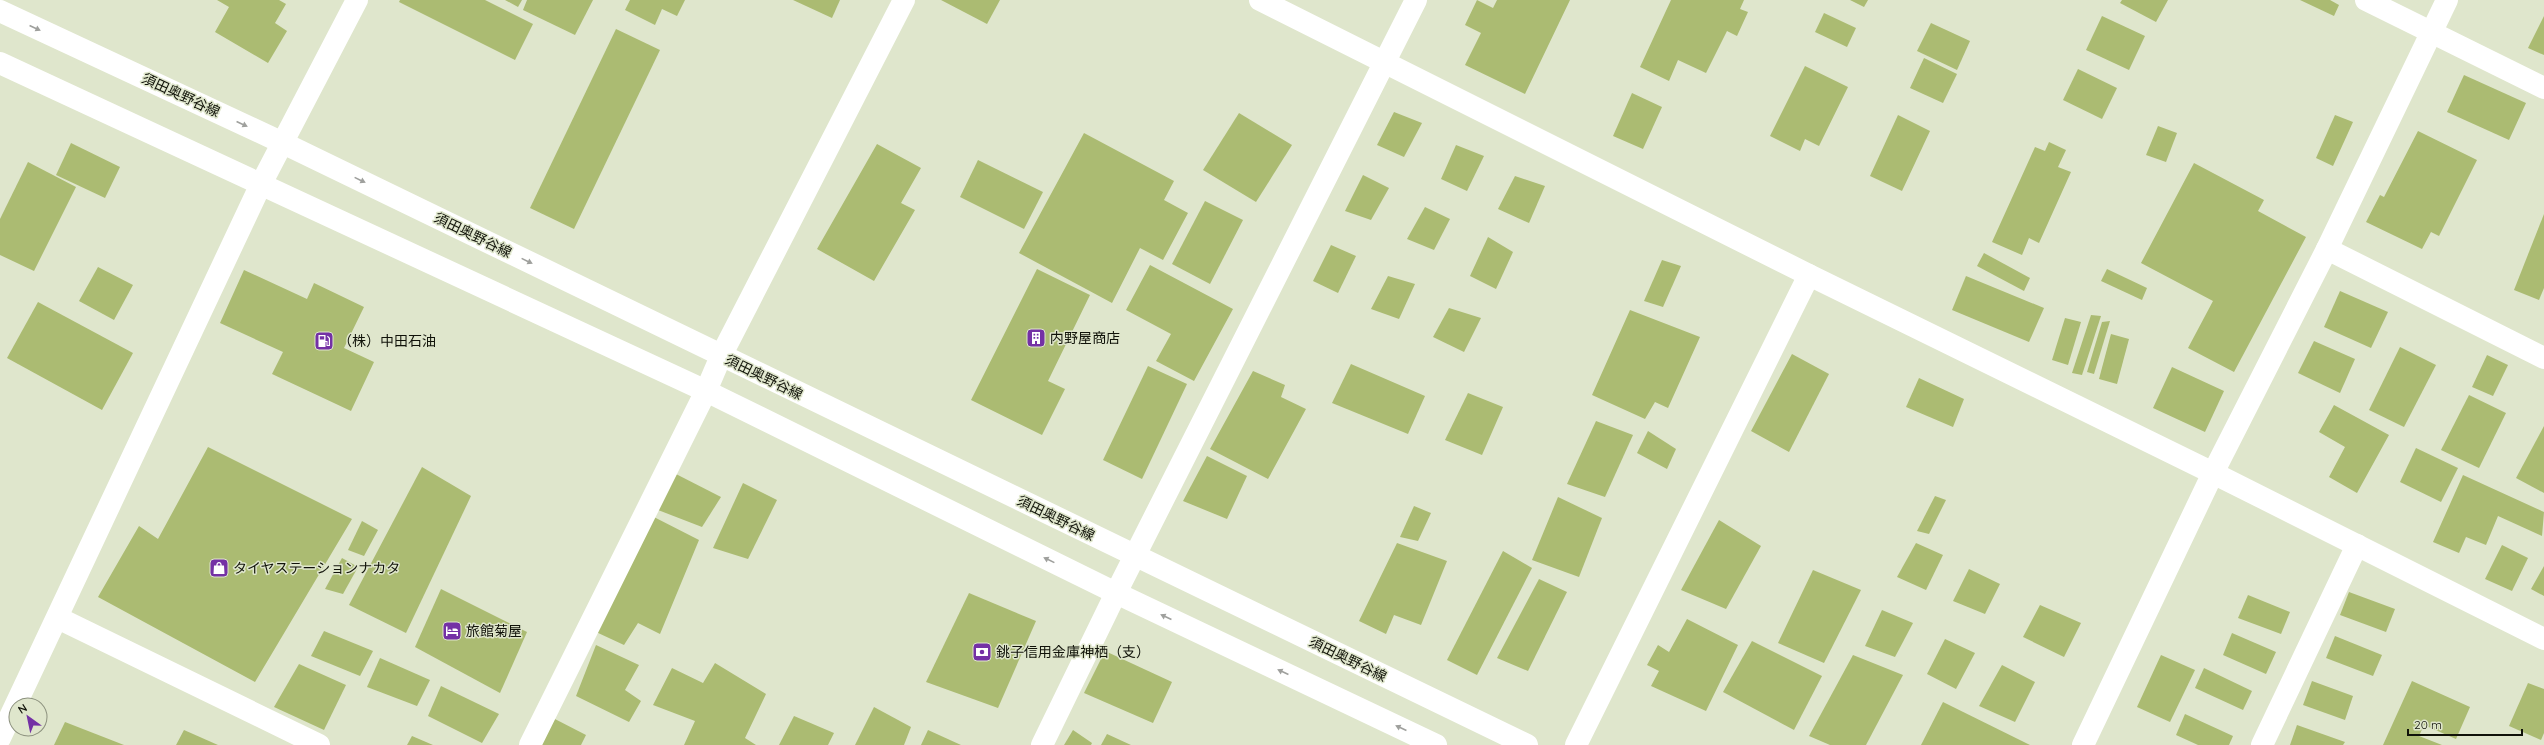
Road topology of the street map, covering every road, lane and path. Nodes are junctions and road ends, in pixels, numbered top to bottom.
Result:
1 (357, 0) edge
2 (904, 0) edge
3 (1260, 0) edge
4 (1416, 0) edge
5 (2366, 0) edge
6 (2447, 0) edge
7 (0, 12) edge
8 (2431, 32) junction
9 (1386, 62) junction
10 (0, 63) edge
11 (2544, 88) edge
12 (283, 143) junction
13 (261, 184) junction
14 (2327, 249) junction
15 (1809, 275) junction
16 (721, 356) junction
17 (2544, 358) edge
18 (706, 391) junction
19 (2213, 473) junction
20 (2357, 545) junction
21 (1135, 556) junction
22 (1116, 593) junction
23 (58, 618) junction
24 (2544, 639) edge
25 (0, 738) edge
26 (319, 745) edge
27 (530, 745) edge
28 (1042, 745) edge
29 (1436, 745) edge
30 (1527, 745) edge
31 (1576, 745) edge
32 (2083, 745) edge
33 (2262, 745) edge

1 - 12 street
2 - 16 street
3 - 9 street
4 - 9 street
5 - 8 street
6 - 8 street
7 -> 12 street, 須田奥野谷線
8 - 11 street
8 - 14 street
9 - 15 street
9 - 21 street
10 - 13 street
12 - 13 street
12 -> 16 street, 須田奥野谷線
13 - 18 street
13 - 23 street
14 - 17 street
14 - 19 street
15 - 19 street
15 - 31 street
16 - 18 street
16 - 21 street, 須田奥野谷線
22 -> 18 street
18 - 27 street
19 - 20 street
19 - 32 street
20 - 24 street
20 - 33 street
21 - 22 street
21 - 30 street, 須田奥野谷線
22 - 28 street
29 -> 22 street
23 - 25 street
23 - 26 street

